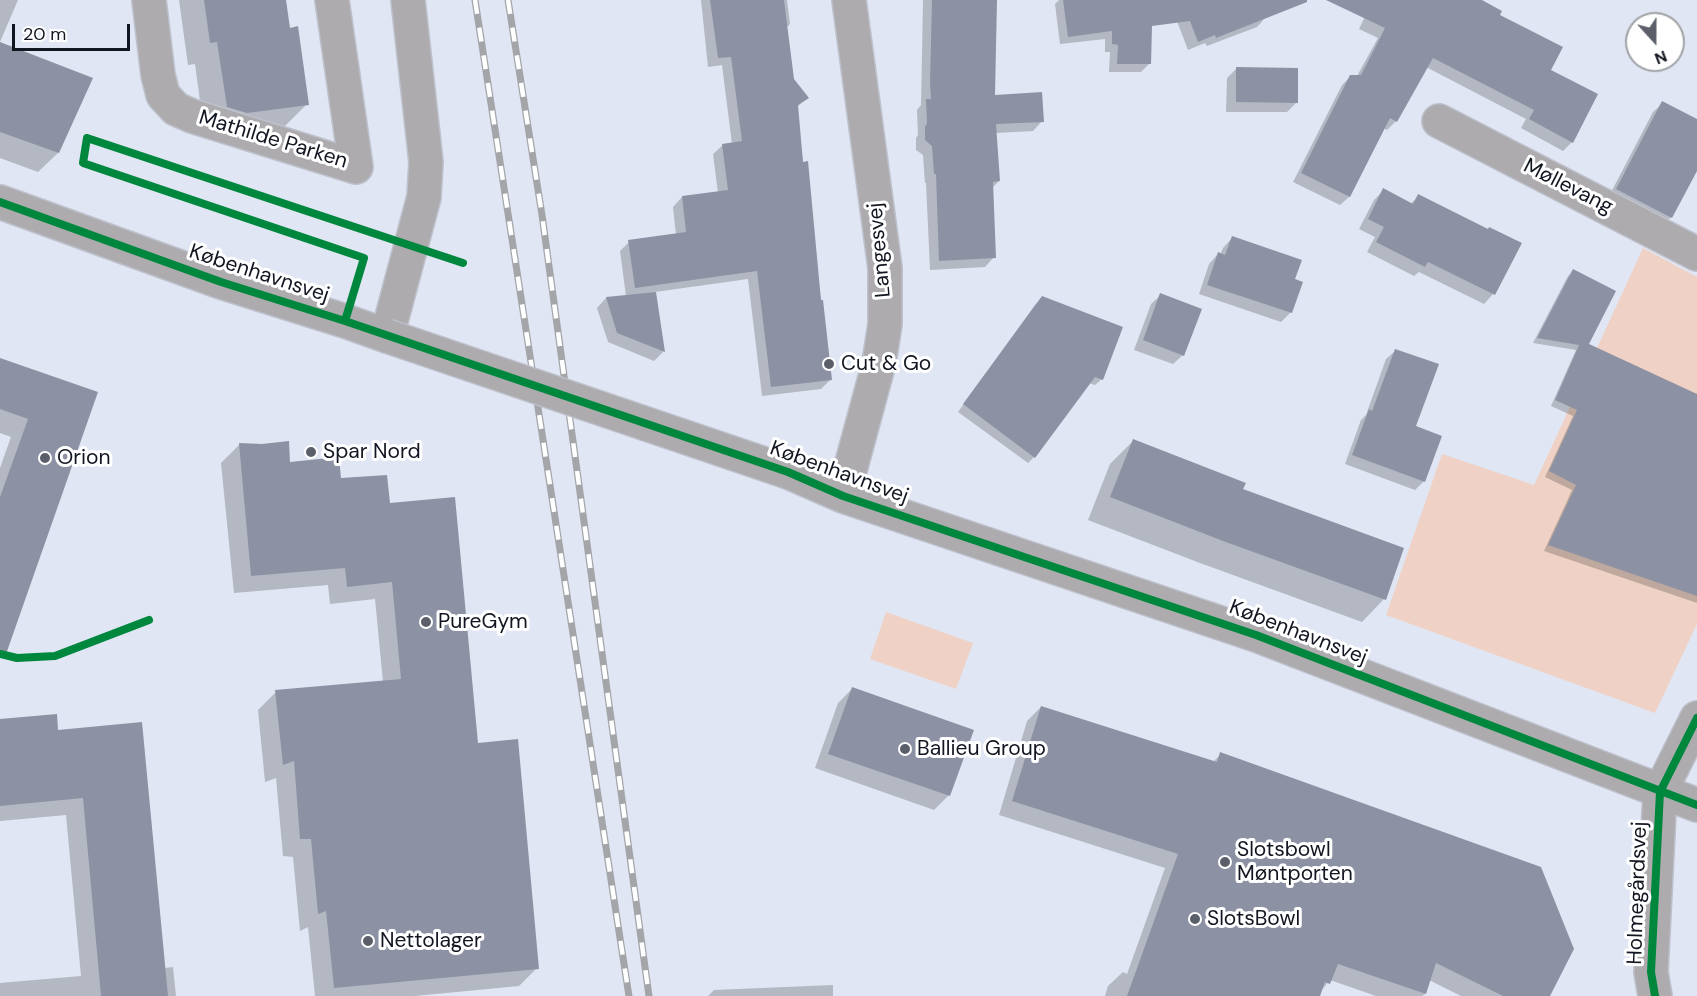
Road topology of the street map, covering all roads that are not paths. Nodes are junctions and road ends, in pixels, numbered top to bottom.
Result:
1 (149, 0) edge
2 (332, 0) edge
3 (408, 0) edge
4 (849, 0) edge
5 (1439, 121) dead end
6 (0, 202) edge
7 (1697, 254) edge
8 (387, 336) junction
9 (843, 496) junction
10 (1697, 718) edge
11 (1660, 792) junction
12 (1697, 805) edge
13 (1655, 996) edge

1 - 2 street, Mathilde Parken
3 - 8 street
4 - 9 street, Langesvej
5 - 7 street, Møllevang
6 - 8 street, Københavnsvej
8 - 9 street, Københavnsvej, bridge
9 - 11 street, Københavnsvej
10 - 11 street
11 - 12 street, Københavnsvej
11 - 13 street, Holmegårdsvej

